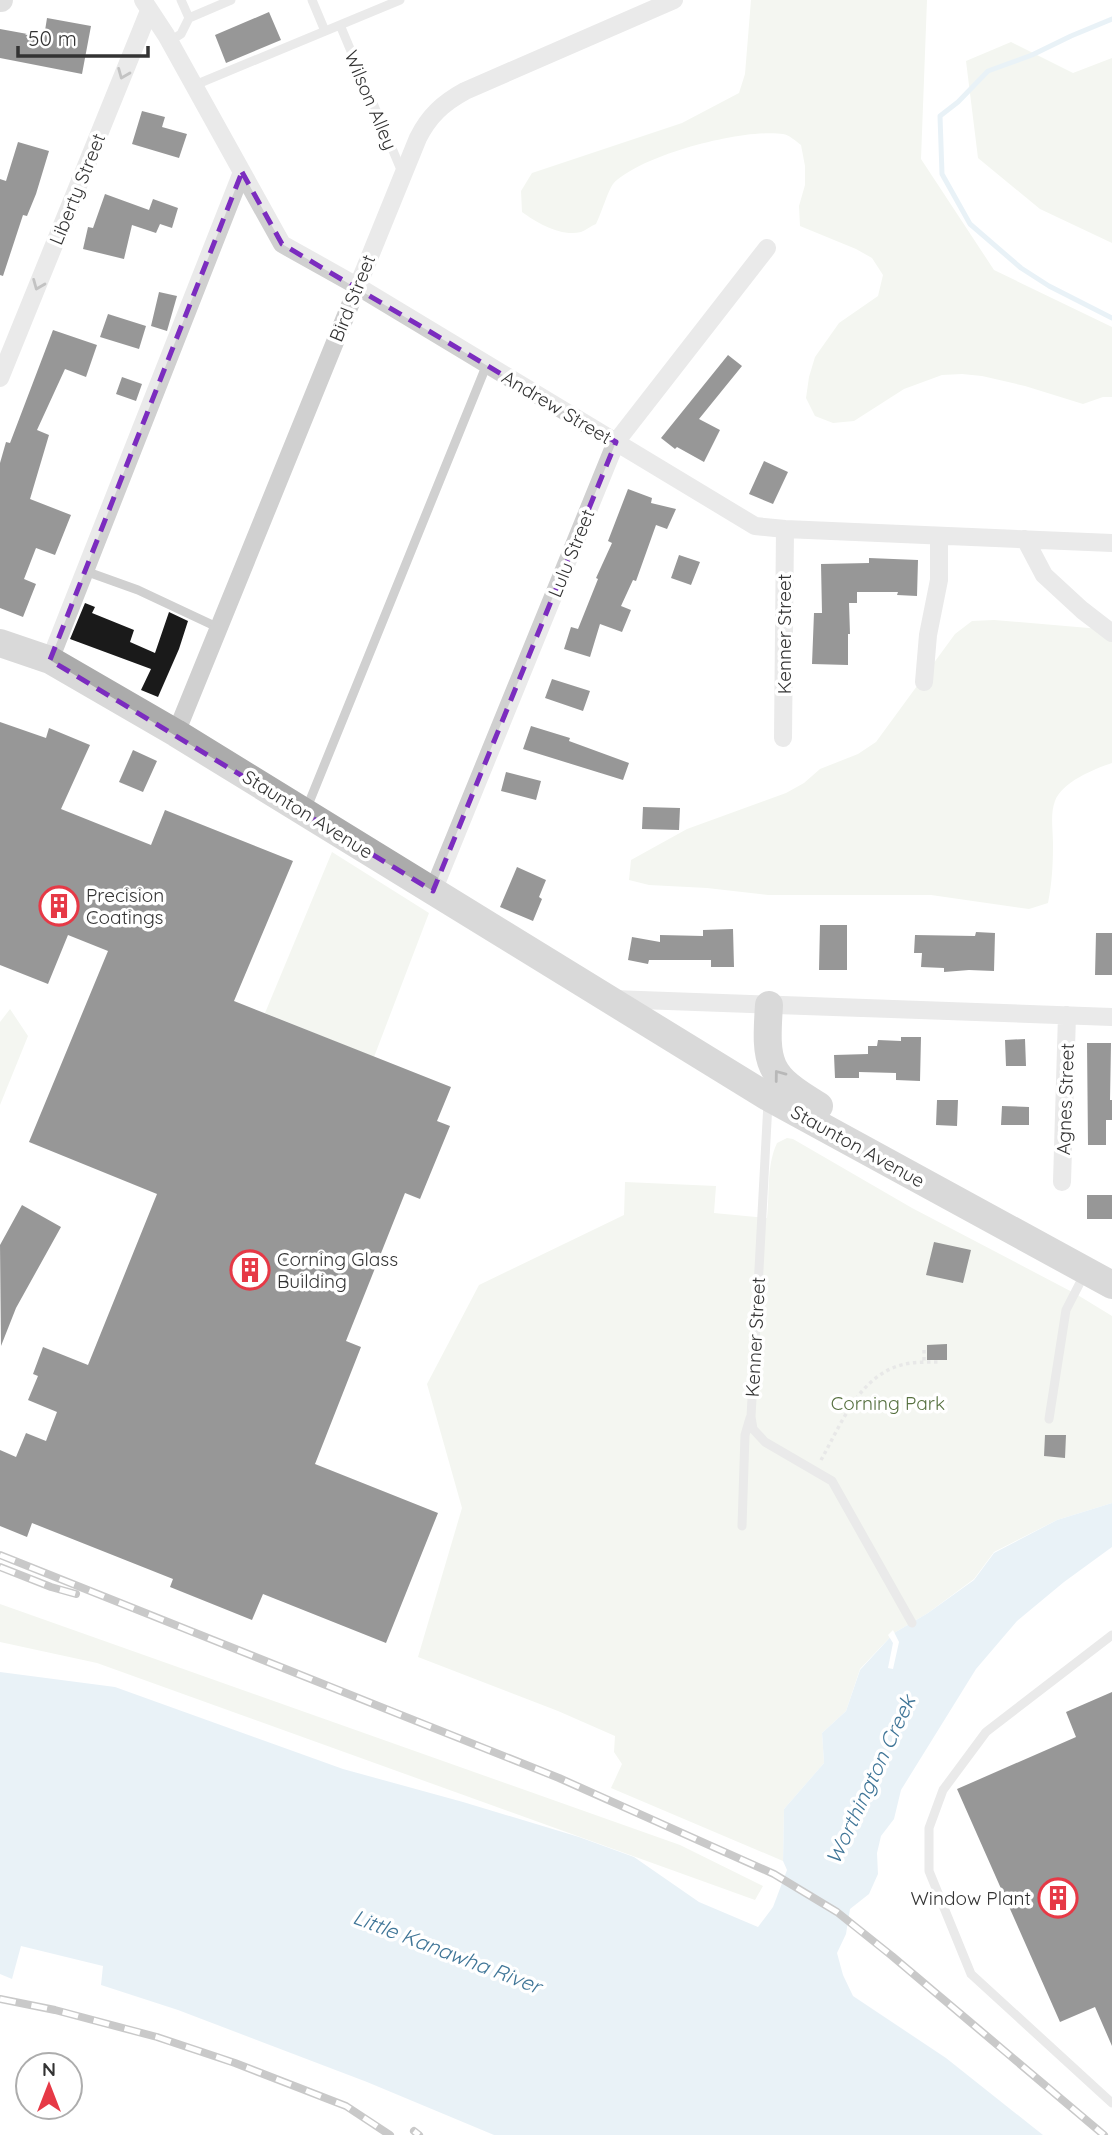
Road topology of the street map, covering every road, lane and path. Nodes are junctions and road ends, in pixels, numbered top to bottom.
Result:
1 (181, 0) edge
2 (231, 0) edge
3 (312, 0) edge
4 (400, 0) edge
5 (674, 0) edge
6 (146, 5) edge
7 (211, 5) edge
8 (189, 18) junction
9 (340, 25) junction
10 (325, 31) junction
11 (170, 41) junction
12 (195, 85) junction
13 (242, 172) junction
14 (403, 174) junction
15 (766, 248) dead end
16 (357, 286) junction
17 (487, 364) junction
18 (0, 377) edge
19 (616, 442) junction
20 (785, 529) junction
21 (939, 536) junction
22 (1025, 539) junction
23 (1112, 543) edge
24 (85, 571) junction
25 (219, 628) junction
26 (1112, 633) edge
27 (0, 643) edge
28 (50, 660) junction
29 (924, 682) dead end
30 (177, 733) junction
31 (783, 738) dead end
32 (305, 812) junction
33 (433, 891) junction
34 (609, 999) junction
35 (769, 1005) junction
36 (1067, 1015) junction
37 (1112, 1017) edge
38 (766, 1041) junction
39 (738, 1078) junction
40 (768, 1097) junction
41 (1062, 1182) dead end
42 (932, 1186) junction
43 (1086, 1270) junction
44 (1112, 1285) edge
45 (924, 1350) dead end
46 (924, 1362) junction
47 (939, 1362) dead end
48 (751, 1417) junction
49 (1049, 1419) dead end
50 (815, 1471) junction
51 (742, 1525) dead end
52 (912, 1623) dead end
53 (1112, 1635) edge
54 (1112, 2102) edge

1 - 8 lane
2 - 7 lane
3 - 10 lane
4 - 9 lane
5 - 14 street, Bird Street
6 - 11 street, Andrew Street
6 -> 18 street, Liberty Street
7 - 8 lane
8 - 11 lane
9 - 10 lane
9 - 14 lane, Wilson Alley
10 - 12 lane
11 - 12 street, Andrew Street
12 - 13 street, Andrew Street
13 - 16 street, Andrew Street
13 - 24 street
14 - 16 street, Bird Street
15 - 19 street, Lulu Street
16 - 17 street, Andrew Street
16 - 25 street, Bird Street
17 - 19 street, Andrew Street
17 - 32 lane
19 - 20 street, Andrew Street
19 - 33 street, Lulu Street
20 - 21 street, Andrew Street
20 - 31 street, Kenner Street
21 - 22 street, Andrew Street
21 - 29 street
22 - 23 street, Andrew Street
22 - 26 street
24 - 25 lane
24 - 28 street
25 - 30 street, Bird Street
27 - 28 main road, Staunton Avenue
28 - 30 main road, Staunton Avenue
30 - 32 main road, Staunton Avenue
32 - 33 main road, Staunton Avenue
33 - 34 main road, Staunton Avenue
34 - 35 street, Staunton Avenue
34 - 39 main road, Staunton Avenue
35 - 36 street, Staunton Avenue
35 - 38 main road
36 - 37 street, Staunton Avenue
36 - 41 street, Agnes Street
38 - 39 main road
42 -> 38 main road
39 - 40 main road, Staunton Avenue
40 - 42 main road, Staunton Avenue
40 - 48 lane, Kenner Street
42 - 43 main road, Staunton Avenue
43 - 44 main road, Staunton Avenue
43 - 49 lane
45 - 46 path
46 - 47 path
46 - 50 path
48 - 50 lane, Kenner Street
48 - 51 lane
50 - 52 lane, Kenner Street
53 - 54 lane

